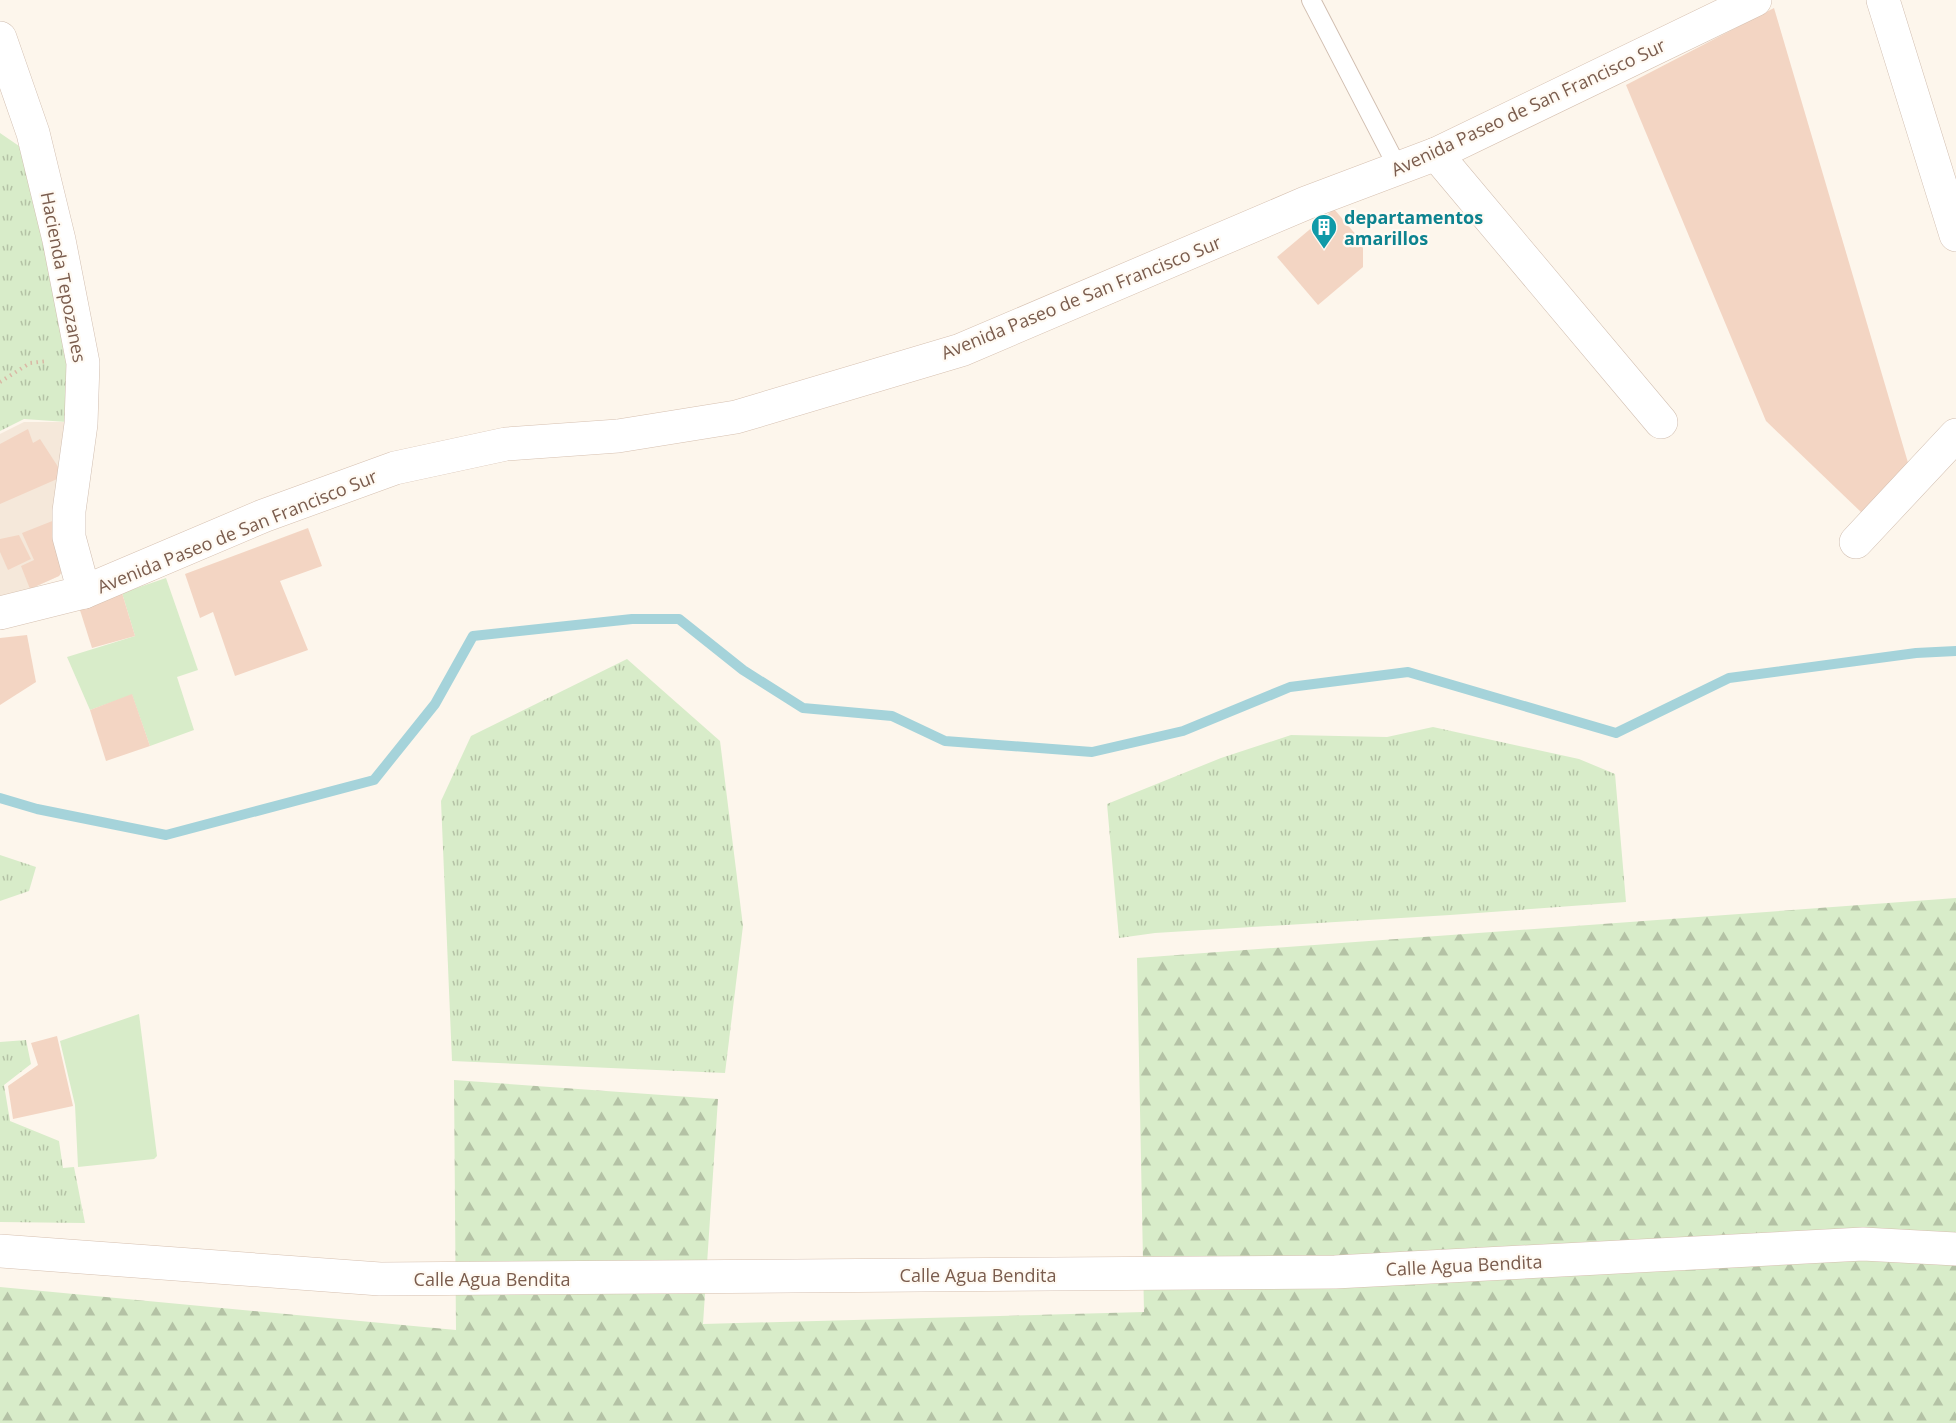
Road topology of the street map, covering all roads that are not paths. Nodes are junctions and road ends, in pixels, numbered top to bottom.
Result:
1 (1311, 0) edge
2 (1755, 0) edge
3 (1883, 0) edge
4 (0, 38) edge
5 (1436, 154) junction
6 (1398, 168) junction
7 (1956, 235) edge
8 (1661, 422) dead end
9 (1956, 435) edge
10 (1856, 542) dead end
11 (84, 592) junction
12 (0, 613) edge
13 (1956, 1249) edge
14 (0, 1251) edge

1 - 6 lane
2 - 5 main road, Avenida Paseo de San Francisco Sur
3 - 7 main road
4 - 11 main road, Hacienda Tepozanes
5 - 6 main road, Avenida Paseo de San Francisco Sur
5 - 8 main road
6 - 11 main road, Avenida Paseo de San Francisco Sur
9 - 10 main road
11 - 12 main road, Avenida Paseo de San Francisco Sur
13 - 14 main road, Calle Agua Bendita

